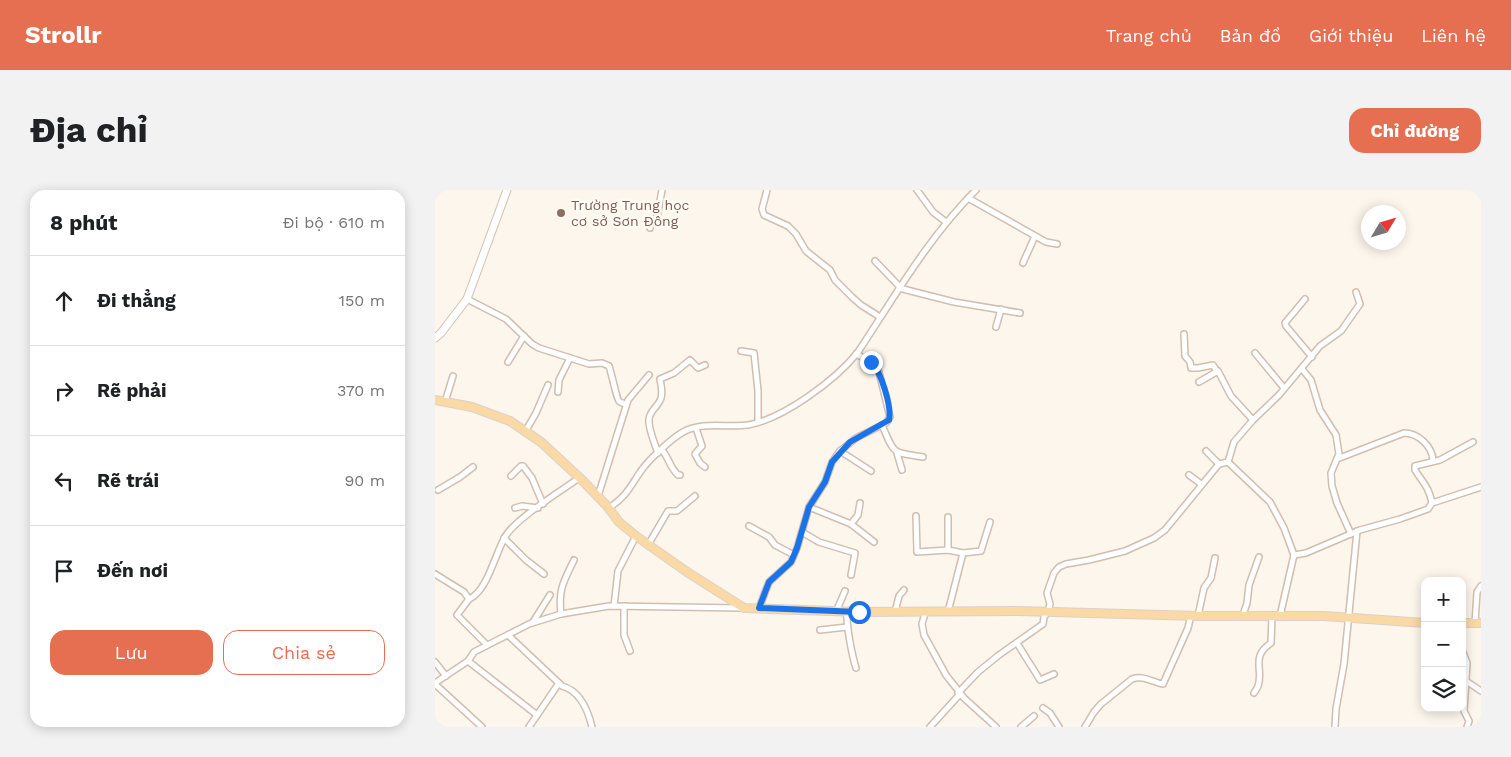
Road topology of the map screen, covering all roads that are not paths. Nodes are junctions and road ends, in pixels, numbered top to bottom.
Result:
1 (507, 190) edge
2 (662, 190) edge
3 (767, 190) edge
4 (917, 190) edge
5 (976, 190) edge
6 (968, 198) junction
7 (946, 222) junction
8 (650, 228) dead end
9 (1035, 236) junction
10 (1057, 244) dead end
11 (875, 261) dead end
12 (1023, 263) dead end
13 (899, 287) junction
14 (1356, 292) dead end
15 (467, 299) junction
16 (1305, 299) dead end
17 (1001, 309) junction
18 (1020, 313) dead end
19 (880, 317) junction
20 (996, 327) dead end
21 (1184, 334) dead end
22 (524, 336) junction
23 (435, 338) edge
24 (741, 351) dead end
25 (856, 354) junction
26 (1255, 354) dead end
27 (1312, 357) junction
28 (570, 358) junction
29 (508, 362) dead end
30 (705, 365) dead end
31 (1302, 369) junction
32 (1216, 370) junction
33 (649, 375) dead end
34 (453, 376) dead end
35 (1199, 382) dead end
36 (548, 385) dead end
37 (1284, 388) junction
38 (558, 392) dead end
39 (435, 400) edge
40 (445, 402) junction
41 (626, 404) junction
42 (1253, 420) junction
43 (758, 422) junction
44 (882, 425) junction
45 (696, 428) junction
46 (525, 432) junction
47 (1473, 442) dead end
48 (841, 451) junction
49 (1205, 451) dead end
50 (660, 452) junction
51 (897, 453) junction
52 (923, 457) dead end
53 (1337, 459) junction
54 (1433, 460) junction
55 (1228, 462) junction
56 (1219, 464) junction
57 (473, 467) dead end
58 (705, 467) dead end
59 (902, 470) dead end
60 (871, 471) dead end
61 (680, 475) dead end
62 (1189, 475) dead end
63 (511, 476) dead end
64 (579, 478) junction
65 (1201, 484) junction
66 (1481, 487) edge
67 (438, 490) dead end
68 (598, 496) junction
69 (695, 496) dead end
70 (859, 503) dead end
71 (1432, 503) junction
72 (543, 504) junction
73 (809, 507) junction
74 (515, 508) dead end
75 (538, 508) junction
76 (609, 508) junction
77 (916, 516) dead end
78 (948, 517) dead end
79 (990, 522) dead end
80 (851, 524) junction
81 (749, 526) dead end
82 (1357, 531) junction
83 (802, 532) junction
84 (1351, 534) junction
85 (636, 536) junction
86 (504, 538) junction
87 (874, 542) dead end
88 (648, 545) junction
89 (948, 550) junction
90 (963, 553) junction
91 (794, 555) junction
92 (1294, 556) junction
93 (1259, 557) dead end
94 (1215, 558) dead end
95 (574, 560) dead end
96 (435, 574) edge
97 (544, 574) dead end
98 (851, 575) dead end
99 (1481, 586) edge
100 (904, 590) dead end
101 (845, 591) dead end
102 (550, 595) dead end
103 (469, 599) junction
104 (614, 606) junction
105 (625, 606) junction
106 (745, 608) junction
107 (759, 608) junction
108 (836, 612) junction
109 (847, 612) junction
110 (895, 612) junction
111 (925, 612) junction
112 (949, 612) junction
113 (1048, 612) junction
114 (561, 614) junction
115 (1243, 615) junction
116 (1195, 616) junction
117 (1276, 616) junction
118 (1348, 618) junction
119 (532, 623) junction
120 (1478, 623) edge
121 (1421, 624) edge
122 (847, 626) junction
123 (820, 630) dead end
124 (508, 635) junction
125 (1017, 643) junction
126 (487, 645) junction
127 (629, 651) dead end
128 (1466, 660) edge
129 (468, 661) junction
130 (435, 662) edge
131 (856, 668) dead end
132 (1054, 674) dead end
133 (446, 676) junction
134 (1466, 681) joint
135 (559, 683) junction
136 (435, 684) edge
137 (1481, 691) edge
138 (959, 693) junction
139 (1253, 693) dead end
140 (1043, 708) dead end
141 (1464, 712) edge
142 (537, 714) junction
143 (1034, 716) dead end
144 (482, 727) edge
145 (529, 727) edge
146 (592, 727) edge
147 (930, 727) edge
148 (996, 727) edge
149 (1021, 727) edge
150 (1059, 727) edge
151 (1085, 727) edge
152 (1335, 727) edge
153 (1467, 727) edge

1 - 15 street
2 - 8 street
3 - 19 street
4 - 7 street
5 - 6 street
6 - 7 street
6 - 9 street
7 - 13 street
9 - 10 street
9 - 12 street
11 - 13 street
13 - 17 street
13 - 19 street
14 - 27 street
15 - 22 street
15 - 23 street
16 - 27 street
17 - 18 street
17 - 20 street
19 - 25 street
21 - 32 street
22 - 28 street
22 - 29 street
24 - 43 street
25 - 43 street
25 - 44 street
26 - 37 street
27 - 31 street
28 - 38 street
28 - 41 street
30 - 50 street
31 - 37 street
31 - 53 street
32 - 35 street
32 - 42 street
33 - 41 street
34 - 40 street
36 - 46 street
37 - 42 street
39 - 40 main road
40 - 46 main road
41 - 68 street
42 - 55 street
43 - 45 street
44 - 48 street
44 - 51 street
45 - 50 street
45 - 58 street
46 - 64 main road
47 - 54 street
48 - 60 street
48 - 73 street
49 - 56 street
50 - 61 street
50 - 76 street
51 - 52 street
51 - 59 street
53 - 54 street
53 - 84 street
54 - 71 street
55 - 56 street
55 - 92 street
56 - 65 street
57 - 67 street
62 - 65 street
63 - 72 street
64 - 68 main road
64 - 72 street
65 - 113 street
66 - 71 street
68 - 76 main road
69 - 88 street
70 - 80 street
71 - 82 street
72 - 75 street
73 - 80 street
73 - 83 street
74 - 75 street
75 - 86 street
76 - 85 main road
77 - 89 street
78 - 89 street
79 - 90 street
80 - 87 street
81 - 91 street
82 - 84 street
82 - 118 street
83 - 91 street
83 - 98 street
84 - 92 street
85 - 88 main road
85 - 104 street
86 - 97 street
86 - 103 street
88 - 106 main road
89 - 90 street
90 - 112 street
91 - 107 street
92 - 117 street
93 - 115 street
94 - 116 street
95 - 114 street
96 - 103 street
99 - 120 street
100 - 110 street
101 - 108 street
102 - 119 street
103 - 126 street
104 - 105 street
104 - 114 street
105 - 106 street
105 - 127 street
106 - 107 main road
107 - 108 main road
108 - 109 main road
109 - 110 main road
109 - 122 street
110 - 111 main road
111 - 112 main road
111 - 138 street
112 - 113 main road
113 - 116 main road
113 - 125 street
114 - 119 street
115 - 116 main road
115 - 117 main road
116 - 151 street
117 - 118 main road
117 - 139 street
118 - 121 main road
118 - 152 street
119 - 124 street
122 - 123 street
122 - 131 street
124 - 126 street
124 - 135 street
125 - 132 street
125 - 138 street
126 - 129 street
128 - 134 street
129 - 133 street
129 - 142 street
130 - 133 street
133 - 136 street
134 - 137 street
135 - 142 street
135 - 146 street
136 - 144 street
138 - 147 street
138 - 148 street
140 - 150 street
141 - 153 street
142 - 145 street
143 - 149 street

